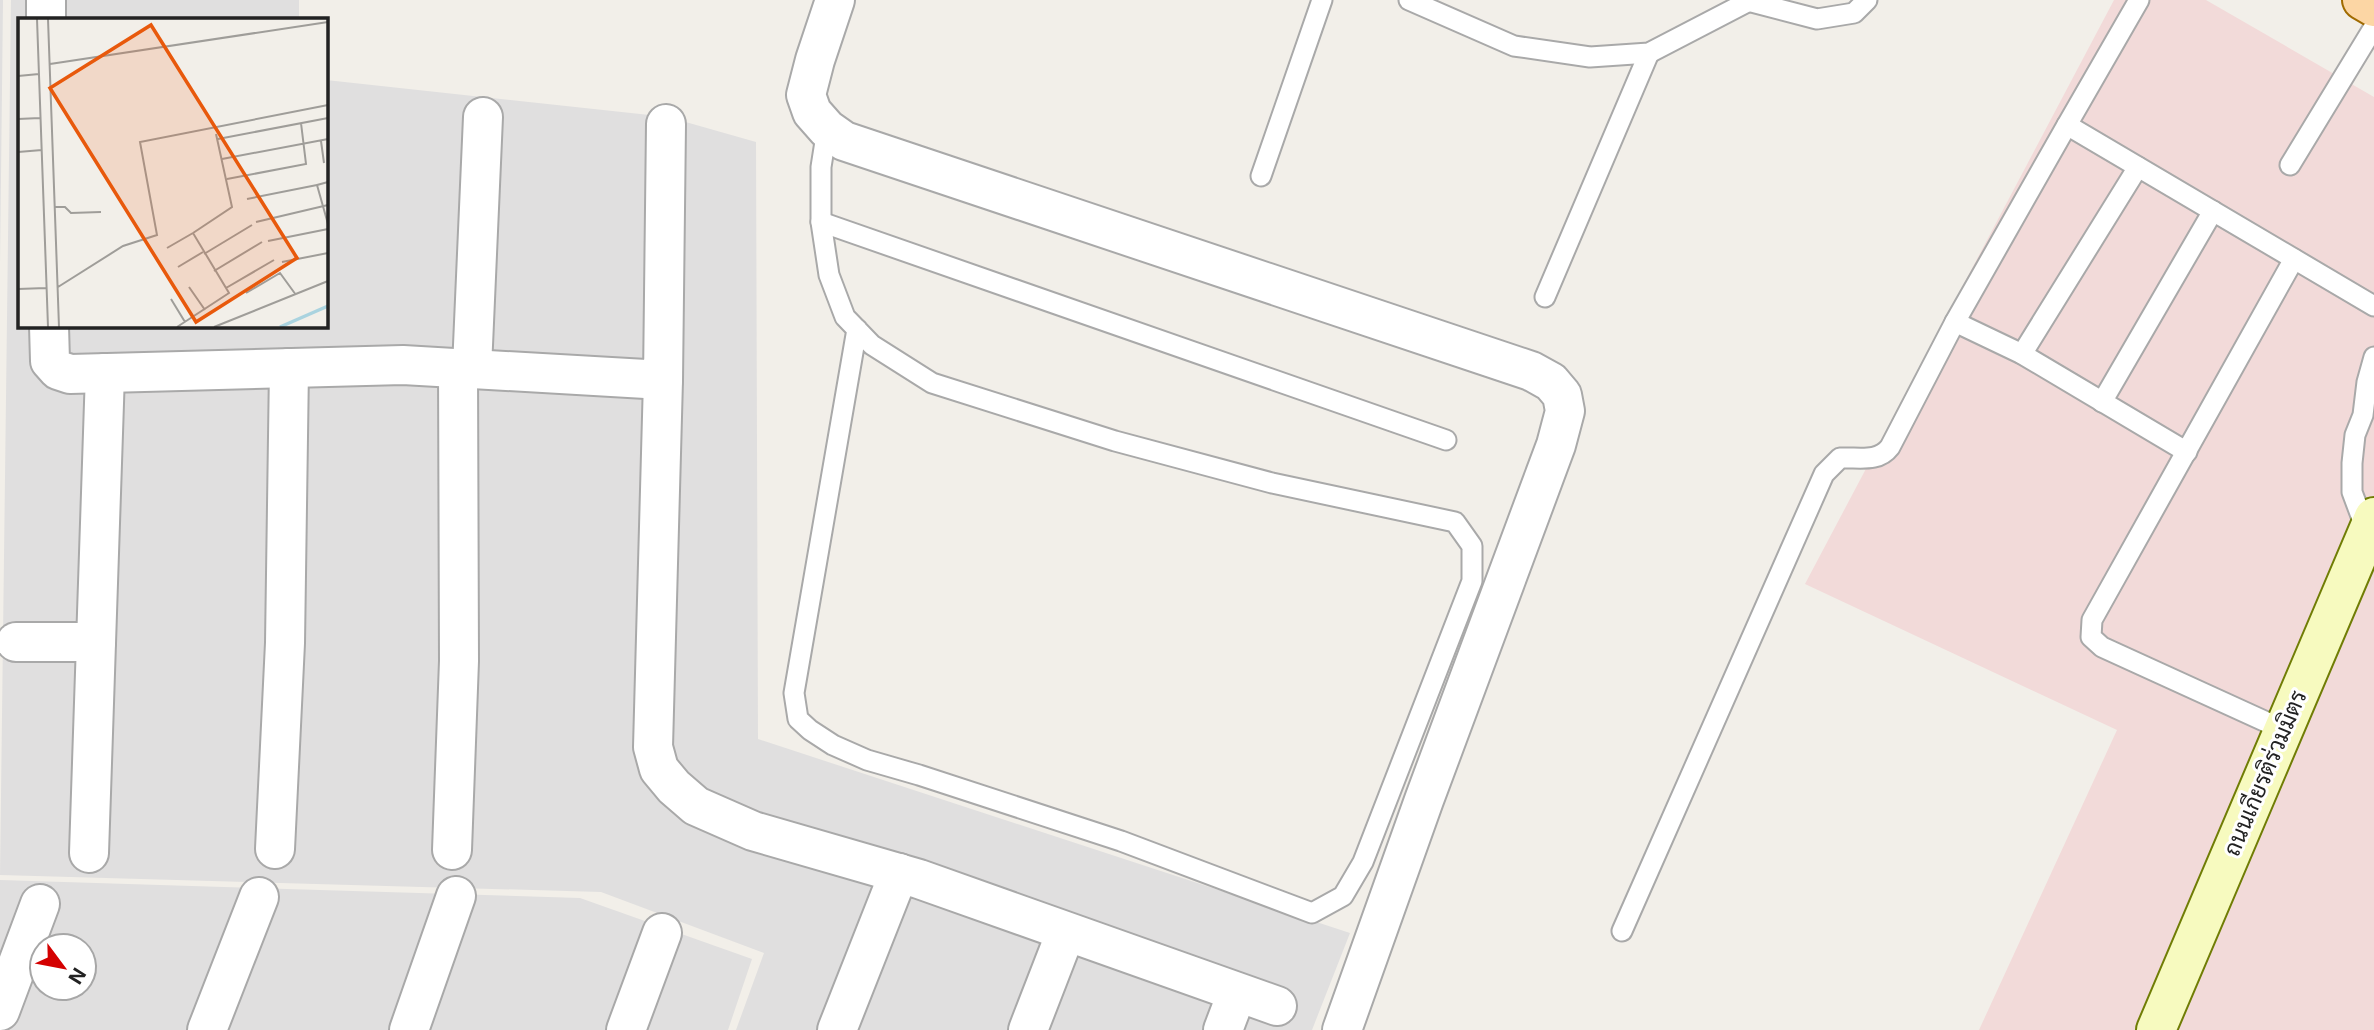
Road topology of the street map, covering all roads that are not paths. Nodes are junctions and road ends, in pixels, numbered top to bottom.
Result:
1 (46, 0) edge
2 (835, 0) edge
3 (1322, 0) edge
4 (1409, 0) edge
5 (1867, 0) edge
6 (2139, 0) edge
7 (2362, 0) edge
8 (1749, 1) edge
9 (2374, 7) edge
10 (46, 18) edge
11 (2374, 27) edge
12 (1650, 53) junction
13 (483, 117) dead end
14 (666, 124) dead end
15 (2067, 125) junction
16 (827, 129) junction
17 (2290, 165) dead end
18 (2138, 167) junction
19 (1261, 176) dead end
20 (2213, 211) junction
21 (821, 222) junction
22 (2294, 259) junction
23 (1545, 298) dead end
24 (2374, 306) edge
25 (1955, 322) junction
26 (50, 327) edge
27 (857, 329) junction
28 (2022, 354) junction
29 (2374, 357) edge
30 (289, 368) junction
31 (465, 368) junction
32 (105, 373) junction
33 (663, 380) junction
34 (2102, 402) junction
35 (1446, 440) dead end
36 (2187, 452) junction
37 (2371, 525) edge
38 (16, 642) dead end
39 (96, 642) junction
40 (2284, 730) junction
41 (275, 849) dead end
42 (452, 850) dead end
43 (89, 853) dead end
44 (899, 873) junction
45 (456, 896) dead end
46 (259, 897) dead end
47 (40, 904) dead end
48 (1622, 931) dead end
49 (1066, 932) junction
50 (662, 933) dead end
51 (1237, 993) junction
52 (1277, 1006) dead end
53 (0, 1011) edge
54 (207, 1030) edge
55 (409, 1030) edge
56 (626, 1030) edge
57 (837, 1030) edge
58 (1028, 1030) edge
59 (1223, 1030) edge
60 (1342, 1030) edge
61 (2156, 1030) edge

1 - 10 street
2 - 16 street
3 - 19 lane
4 - 12 lane
5 - 8 lane
6 - 15 lane
7 - 9 main road
8 - 12 lane
11 - 17 lane
12 - 23 lane
13 - 31 street
14 - 33 street
15 - 18 lane
15 - 25 lane
16 - 21 lane
16 - 60 street
18 - 20 lane
18 - 28 lane
20 - 22 lane
20 - 34 lane
21 - 27 lane
21 - 35 lane
22 - 24 lane
22 - 36 lane
25 - 28 lane
25 - 48 lane
26 - 32 street
27 - 27 lane
28 - 34 lane
29 - 37 lane
30 - 31 street
30 - 32 street
30 - 41 street
31 - 33 street
31 - 42 street
32 - 39 street
33 - 44 street
34 - 36 lane
36 - 40 lane
37 - 40 street, ถนนเกียรติร่วมมิตร
38 - 39 street
39 - 43 street
40 - 61 street, ถนนเกียรติร่วมมิตร
44 - 49 street
44 - 57 street
45 - 55 street
46 - 54 street
47 - 53 street
49 - 51 street
49 - 58 street
50 - 56 street
51 - 52 street
51 - 59 street

